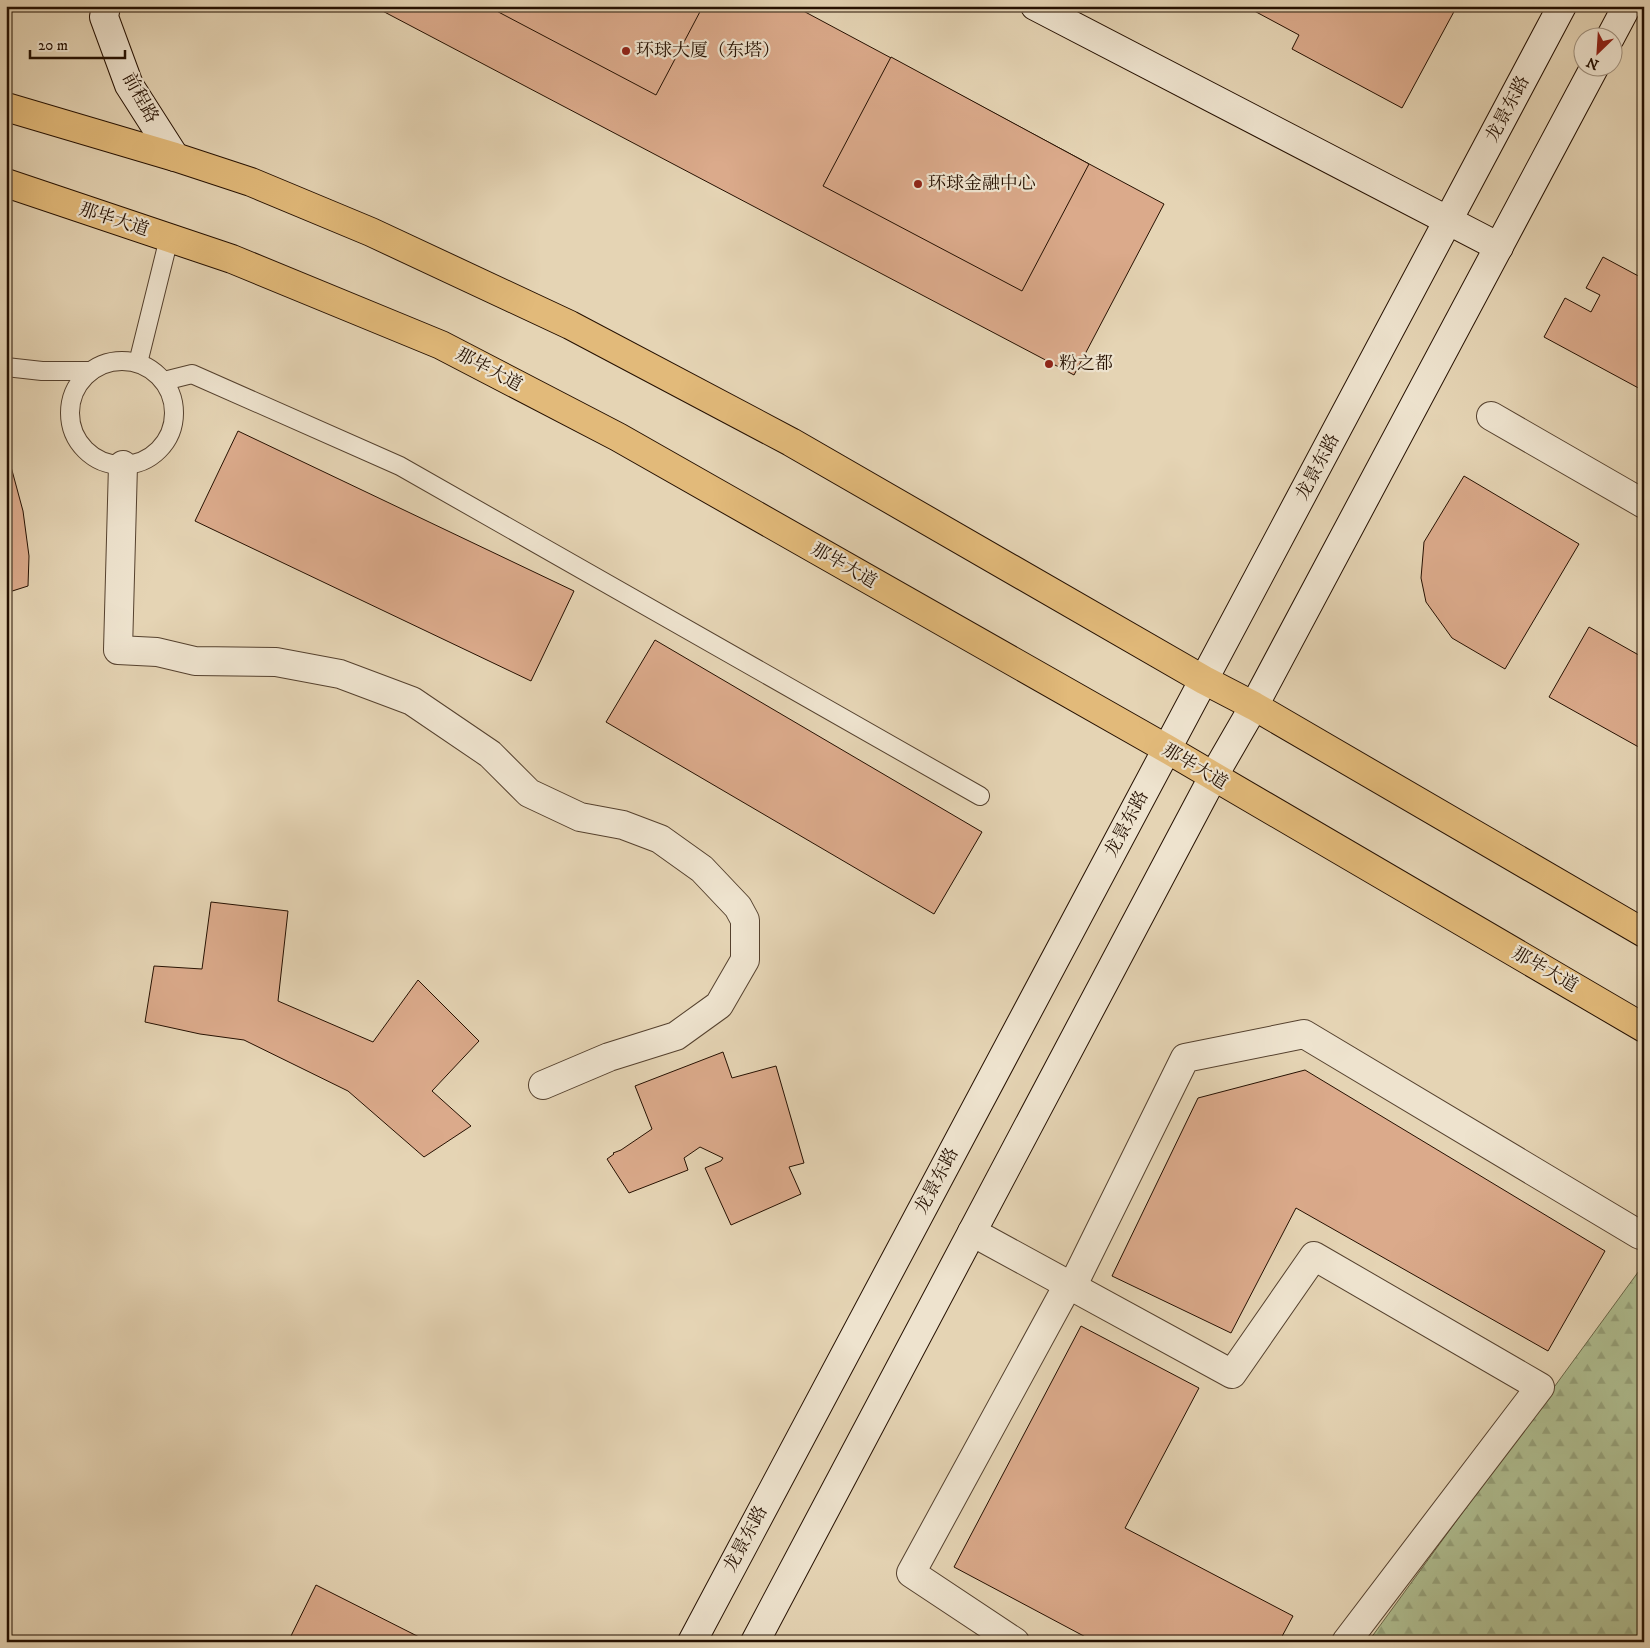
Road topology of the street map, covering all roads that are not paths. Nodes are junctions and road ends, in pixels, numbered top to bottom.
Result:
1 (106, 6) edge
2 (1035, 6) edge
3 (1562, 6) edge
4 (1627, 6) edge
5 (1615, 28) edge
6 (1589, 78) edge
7 (6, 107) edge
8 (175, 157) junction
9 (6, 183) edge
10 (1448, 221) junction
11 (169, 238) junction
12 (1498, 247) junction
13 (138, 363) junction
14 (6, 368) edge
15 (91, 371) junction
16 (164, 381) junction
17 (1491, 416) dead end
18 (123, 465) junction
19 (1644, 504) edge
20 (1204, 680) junction
21 (1254, 706) junction
22 (1167, 749) junction
23 (1213, 777) junction
24 (980, 796) dead end
25 (1644, 933) edge
26 (1644, 1028) edge
27 (543, 1085) dead end
28 (972, 1232) junction
29 (1640, 1235) dead end
30 (1070, 1286) junction
31 (692, 1642) edge
32 (755, 1642) edge
33 (1015, 1642) edge
34 (1346, 1642) edge

1 - 8 street, 前程路
2 - 10 street
3 - 10 street, 龙景东路
4 - 5 street
6 - 12 street
7 - 8 main road
8 - 20 main road
9 - 11 main road, 那毕大道
10 - 12 street
10 - 20 street, 龙景东路
11 - 13 lane
11 - 22 main road, 那毕大道
12 - 21 street
13 - 15 lane
13 - 16 lane
14 - 15 lane
15 - 18 lane
16 - 18 lane
16 - 24 lane
17 - 19 street
18 - 27 street
20 - 21 main road
20 - 22 street, 龙景东路
21 - 23 street
21 - 25 main road
22 - 23 main road, 那毕大道
22 - 31 street, 龙景东路
23 - 26 main road, 那毕大道
23 - 28 street
28 - 30 street
28 - 32 street
29 - 30 street
30 - 33 street
30 - 34 street

